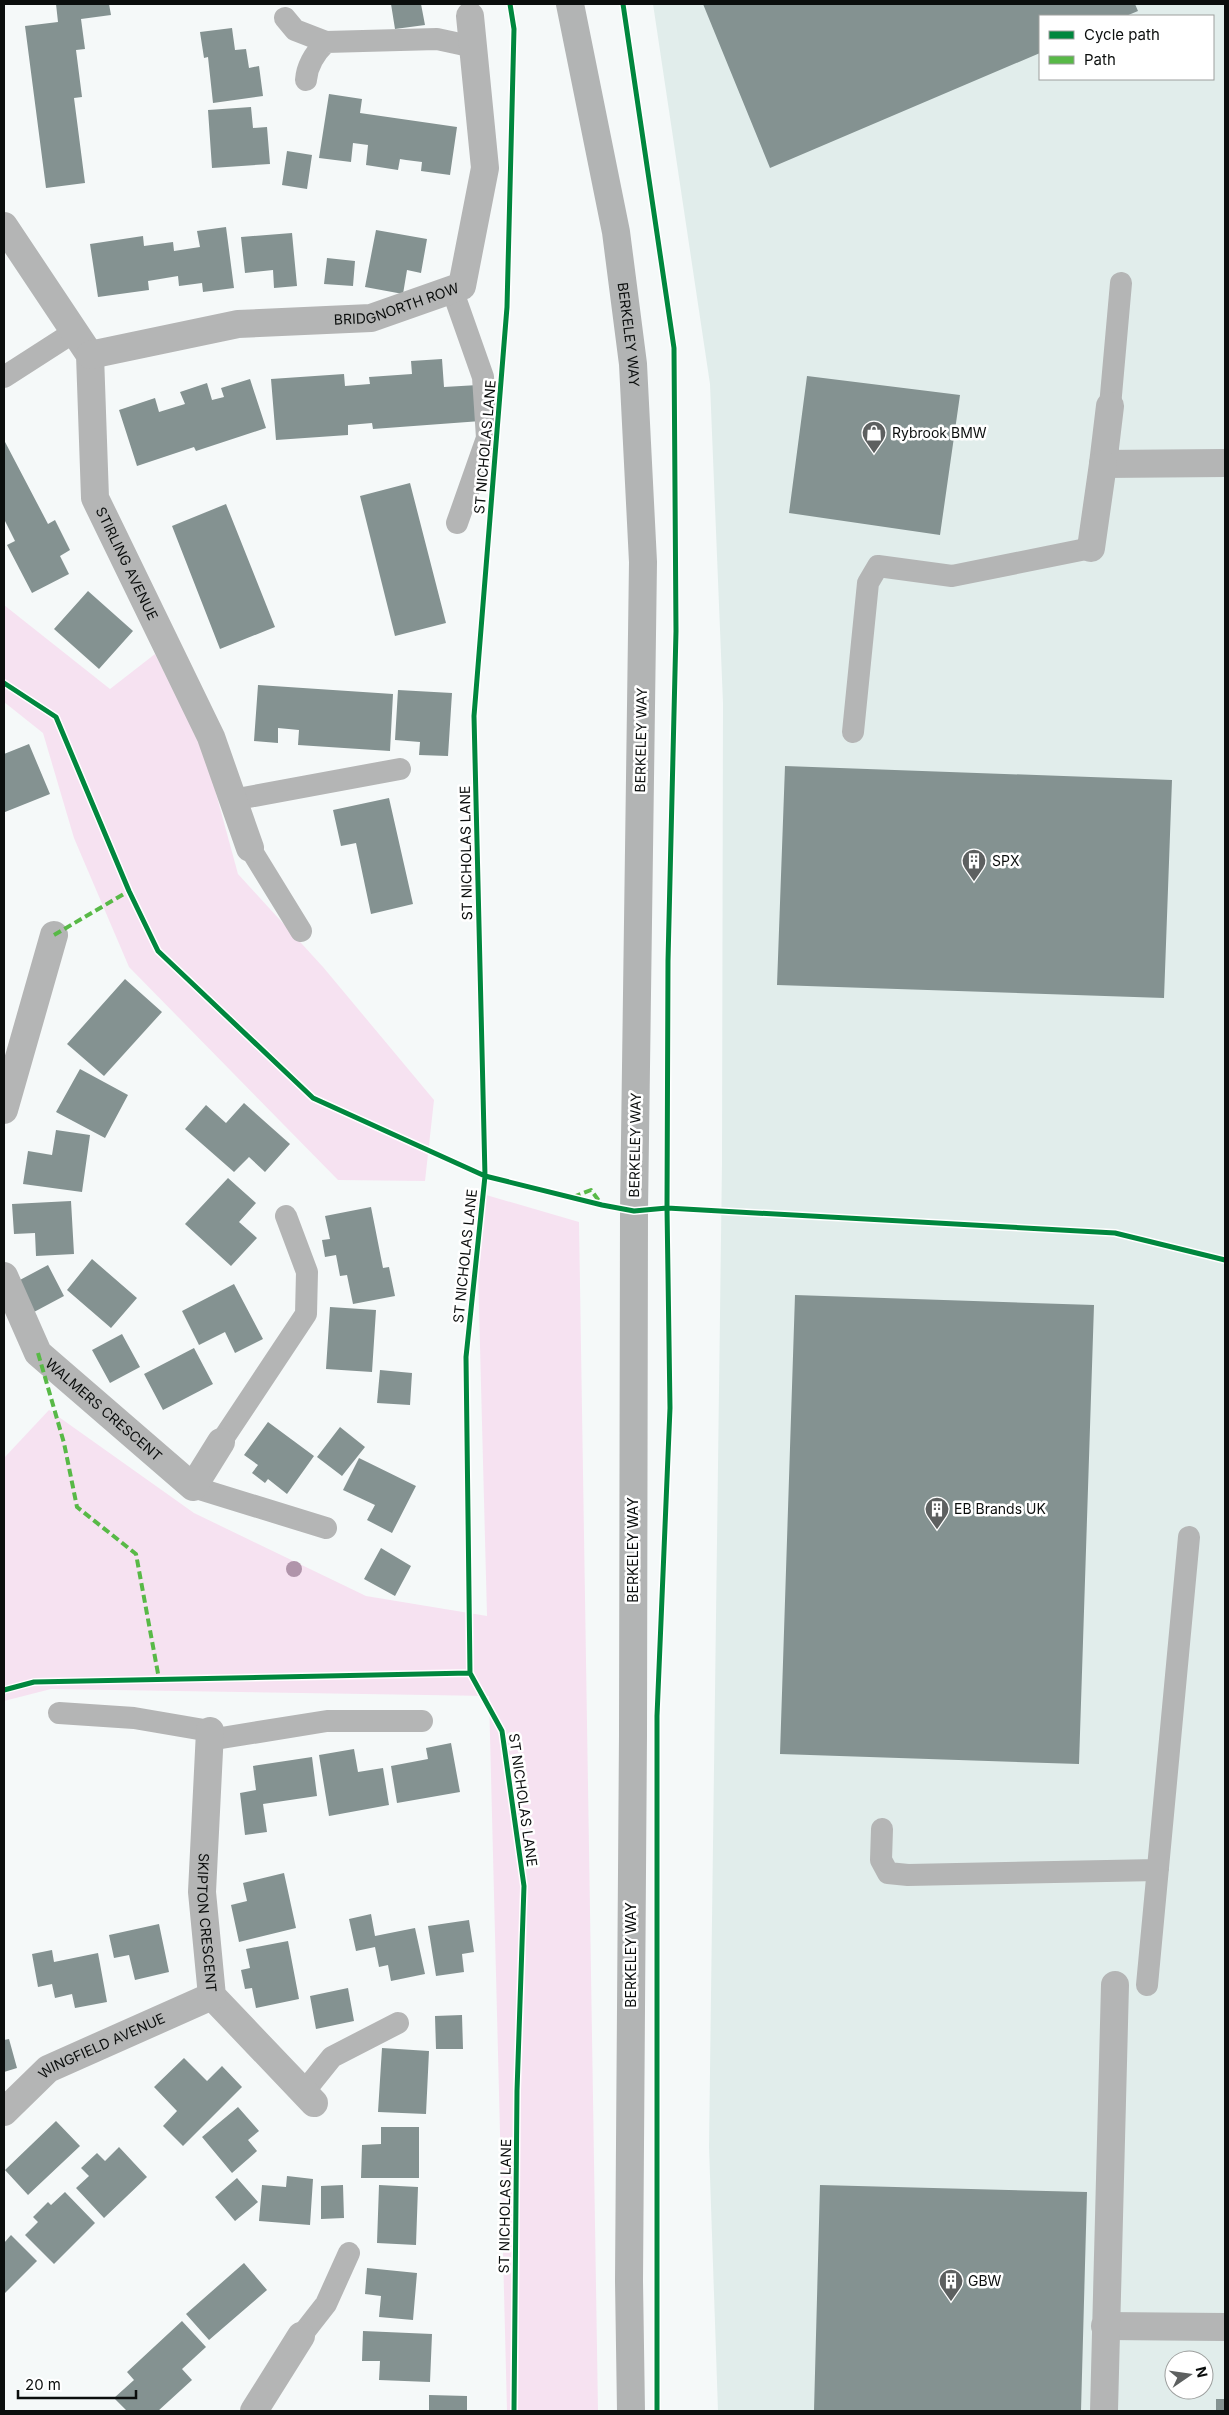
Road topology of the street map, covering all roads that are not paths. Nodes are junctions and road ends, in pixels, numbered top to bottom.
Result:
1 (570, 4) edge
2 (470, 16) dead end
3 (285, 18) dead end
4 (326, 42) junction
5 (474, 47) junction
6 (306, 80) dead end
7 (4, 226) edge
8 (1121, 283) dead end
9 (452, 289) junction
10 (74, 332) junction
11 (90, 355) junction
12 (4, 377) edge
13 (1110, 406) joint
14 (1225, 463) edge
15 (1103, 464) junction
16 (458, 522) dead end
17 (1092, 548) joint
18 (853, 732) dead end
19 (400, 769) dead end
20 (232, 800) junction
21 (250, 848) joint
22 (301, 931) dead end
23 (54, 935) dead end
24 (4, 1110) edge
25 (286, 1216) dead end
26 (4, 1276) edge
27 (221, 1442) joint
28 (192, 1488) junction
29 (326, 1528) dead end
30 (1189, 1536) dead end
31 (59, 1713) dead end
32 (422, 1721) dead end
33 (210, 1736) junction
34 (882, 1829) dead end
35 (1158, 1870) junction
36 (1116, 1985) dead end
37 (1147, 1985) dead end
38 (212, 1996) junction
39 (398, 2023) dead end
40 (309, 2098) joint
41 (4, 2112) edge
42 (349, 2253) dead end
43 (1105, 2326) junction
44 (1225, 2327) edge
45 (301, 2336) joint
46 (254, 2411) edge
47 (631, 2411) edge
48 (1104, 2411) edge

1 - 47 main road, BERKELEY WAY
2 - 5 street, BRIDGNORTH ROW
3 - 4 lane
4 - 5 lane
4 - 6 lane
5 - 9 street, BRIDGNORTH ROW
7 - 10 street
8 - 13 lane
9 - 11 street, BRIDGNORTH ROW
9 - 16 lane
10 - 11 street
10 - 12 lane
11 - 20 street, STIRLING AVENUE
13 - 15 street
14 - 15 street
15 - 17 street
17 - 18 lane
19 - 20 lane
20 - 21 street, STIRLING AVENUE
21 - 22 lane
23 - 24 street
25 - 27 lane
26 - 28 street, WALMERS CRESCENT
27 - 28 street
28 - 29 lane
30 - 35 lane
31 - 33 lane
32 - 33 lane
33 - 38 street, SKIPTON CRESCENT
34 - 35 lane
35 - 37 lane
36 - 43 street
38 - 40 street, SKIPTON CRESCENT
38 - 41 street, WINGFIELD AVENUE
39 - 40 lane
42 - 45 lane
43 - 44 street
43 - 48 street
45 - 46 street

